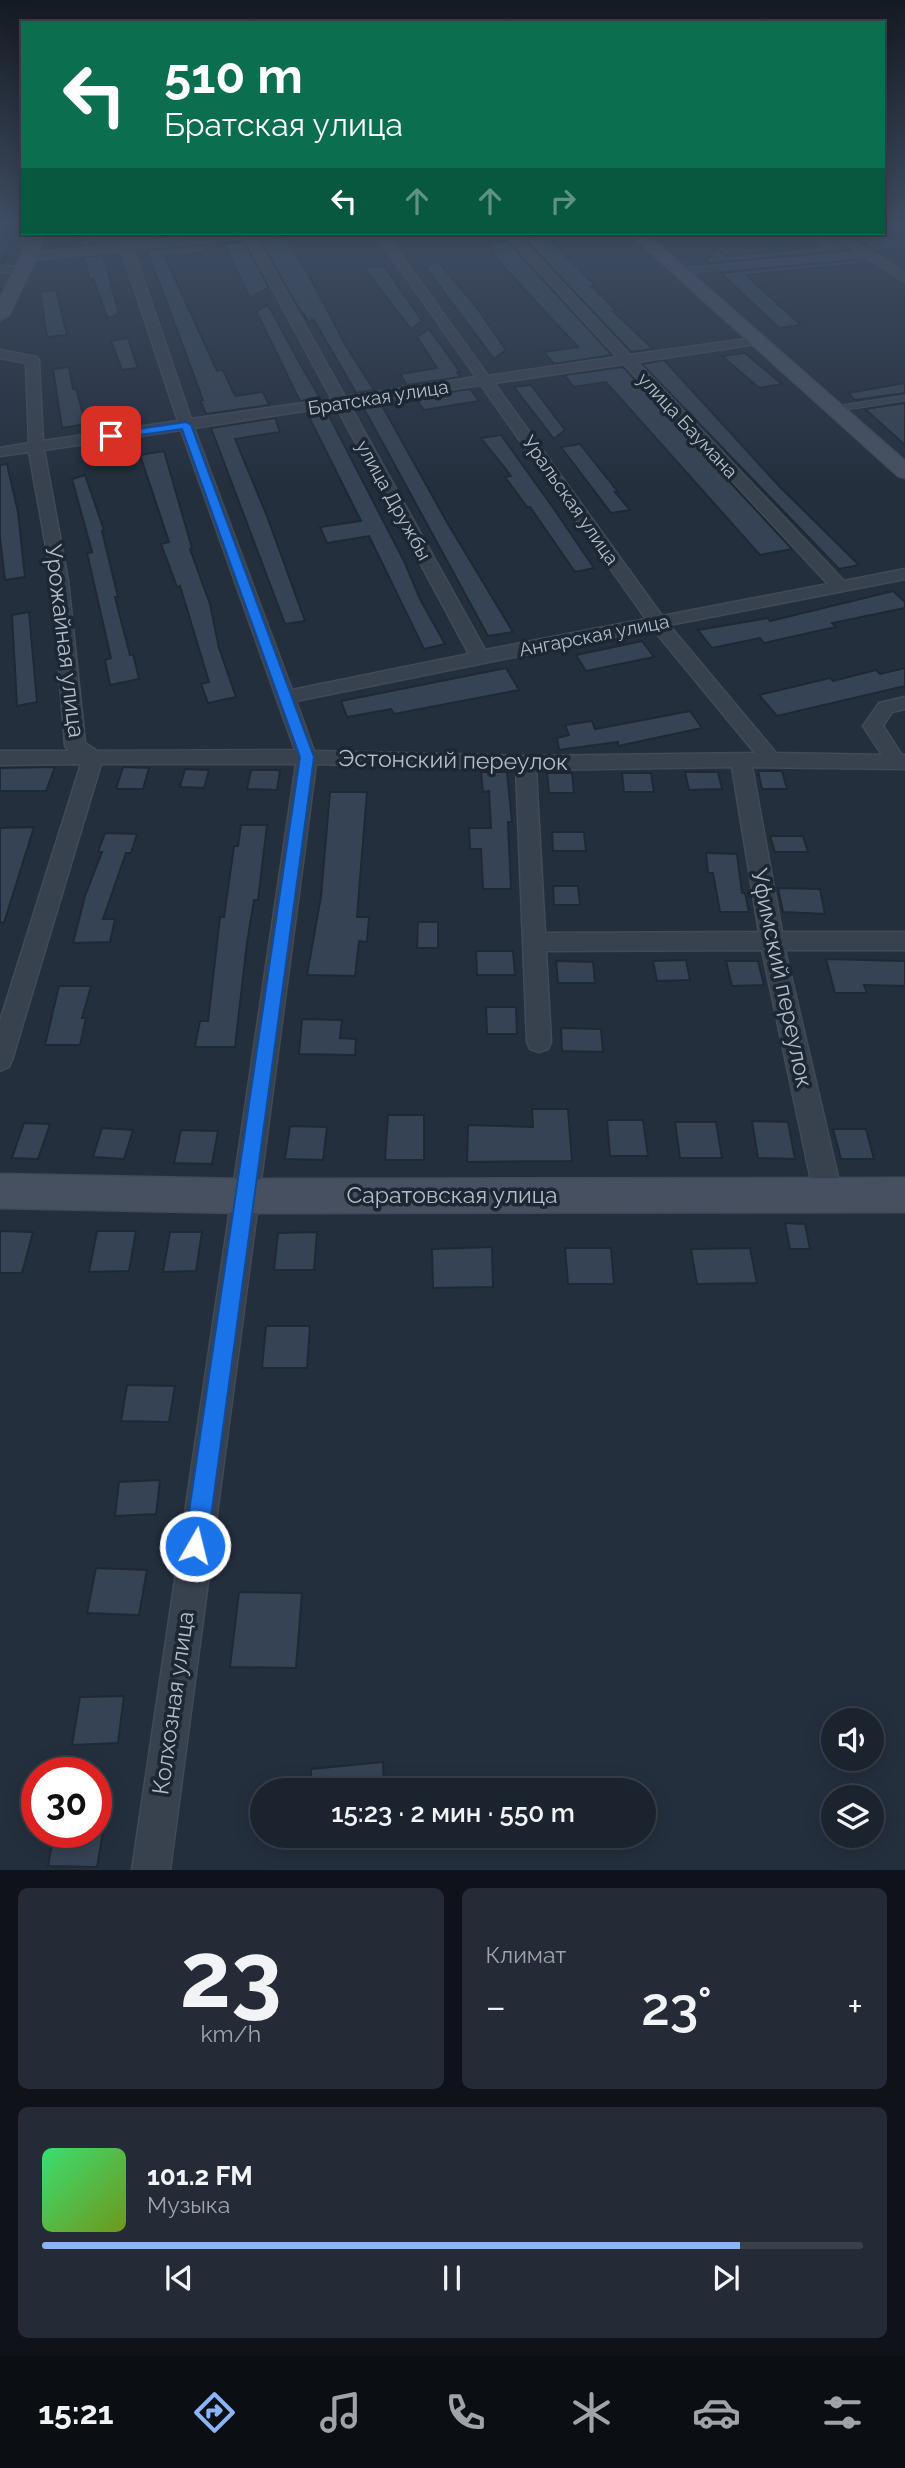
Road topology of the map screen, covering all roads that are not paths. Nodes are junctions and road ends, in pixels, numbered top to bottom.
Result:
1 (147, 311) edge
2 (291, 311) edge
3 (437, 311) edge
4 (582, 311) edge
5 (724, 311) edge
6 (756, 340) junction
7 (0, 354) edge
8 (627, 359) junction
9 (487, 380) junction
10 (905, 398) edge
11 (340, 402) junction
12 (834, 409) junction
13 (186, 425) junction
14 (36, 447) junction
15 (0, 452) edge
16 (905, 472) edge
17 (905, 575) edge
18 (839, 586) junction
19 (658, 623) junction
20 (480, 656) junction
21 (284, 698) junction
22 (905, 703) edge
23 (307, 757) junction
24 (0, 758) edge
25 (93, 758) junction
26 (771, 760) junction
27 (741, 762) junction
28 (900, 762) edge
29 (526, 763) junction
30 (905, 941) edge
31 (534, 942) junction
32 (772, 943) junction
33 (538, 1042) dead end
34 (0, 1060) edge
35 (0, 1191) edge
36 (828, 1194) junction
37 (905, 1195) edge
38 (243, 1196) junction
39 (150, 1870) edge

1 - 13 street, Колхозная улица
2 - 11 street, улица Дружбы
3 - 9 street, Уральская улица
4 - 8 street, улица Баумана
5 - 6 street
6 - 8 street, Братская улица
6 - 12 street
7 - 14 street, Урожайная улица
8 - 9 street, Братская улица
8 - 18 street, улица Баумана
9 - 11 street, Братская улица
9 - 19 street, Уральская улица
10 - 12 lane
11 - 13 street, Братская улица
11 - 20 street, улица Дружбы
12 - 16 street
13 - 14 street, Братская улица
13 - 21 street, Колхозная улица
14 - 15 street, Братская улица
14 - 25 street, Урожайная улица
17 - 18 street, Ангарская улица
18 - 19 street, Ангарская улица
19 - 20 street, Ангарская улица
19 - 26 street, Уральская улица
20 - 21 street, Ангарская улица
21 - 23 street, Колхозная улица
22 - 28 street
23 - 25 street, Эстонский переулок
23 - 29 street, Эстонский переулок
23 - 38 street, Колхозная улица
24 - 25 street, Эстонский переулок
25 - 34 street, Урожайная улица
26 - 27 street, Эстонский переулок
26 - 28 street, Эстонский переулок
27 - 29 street, Эстонский переулок
27 - 32 street, Уфимский переулок
29 - 31 street
30 - 32 street
31 - 32 street
31 - 33 street
32 - 36 street, Уфимский переулок
35 - 38 street, Саратовская улица
36 - 37 street, Саратовская улица
36 - 38 street, Саратовская улица
38 - 39 street, Колхозная улица

